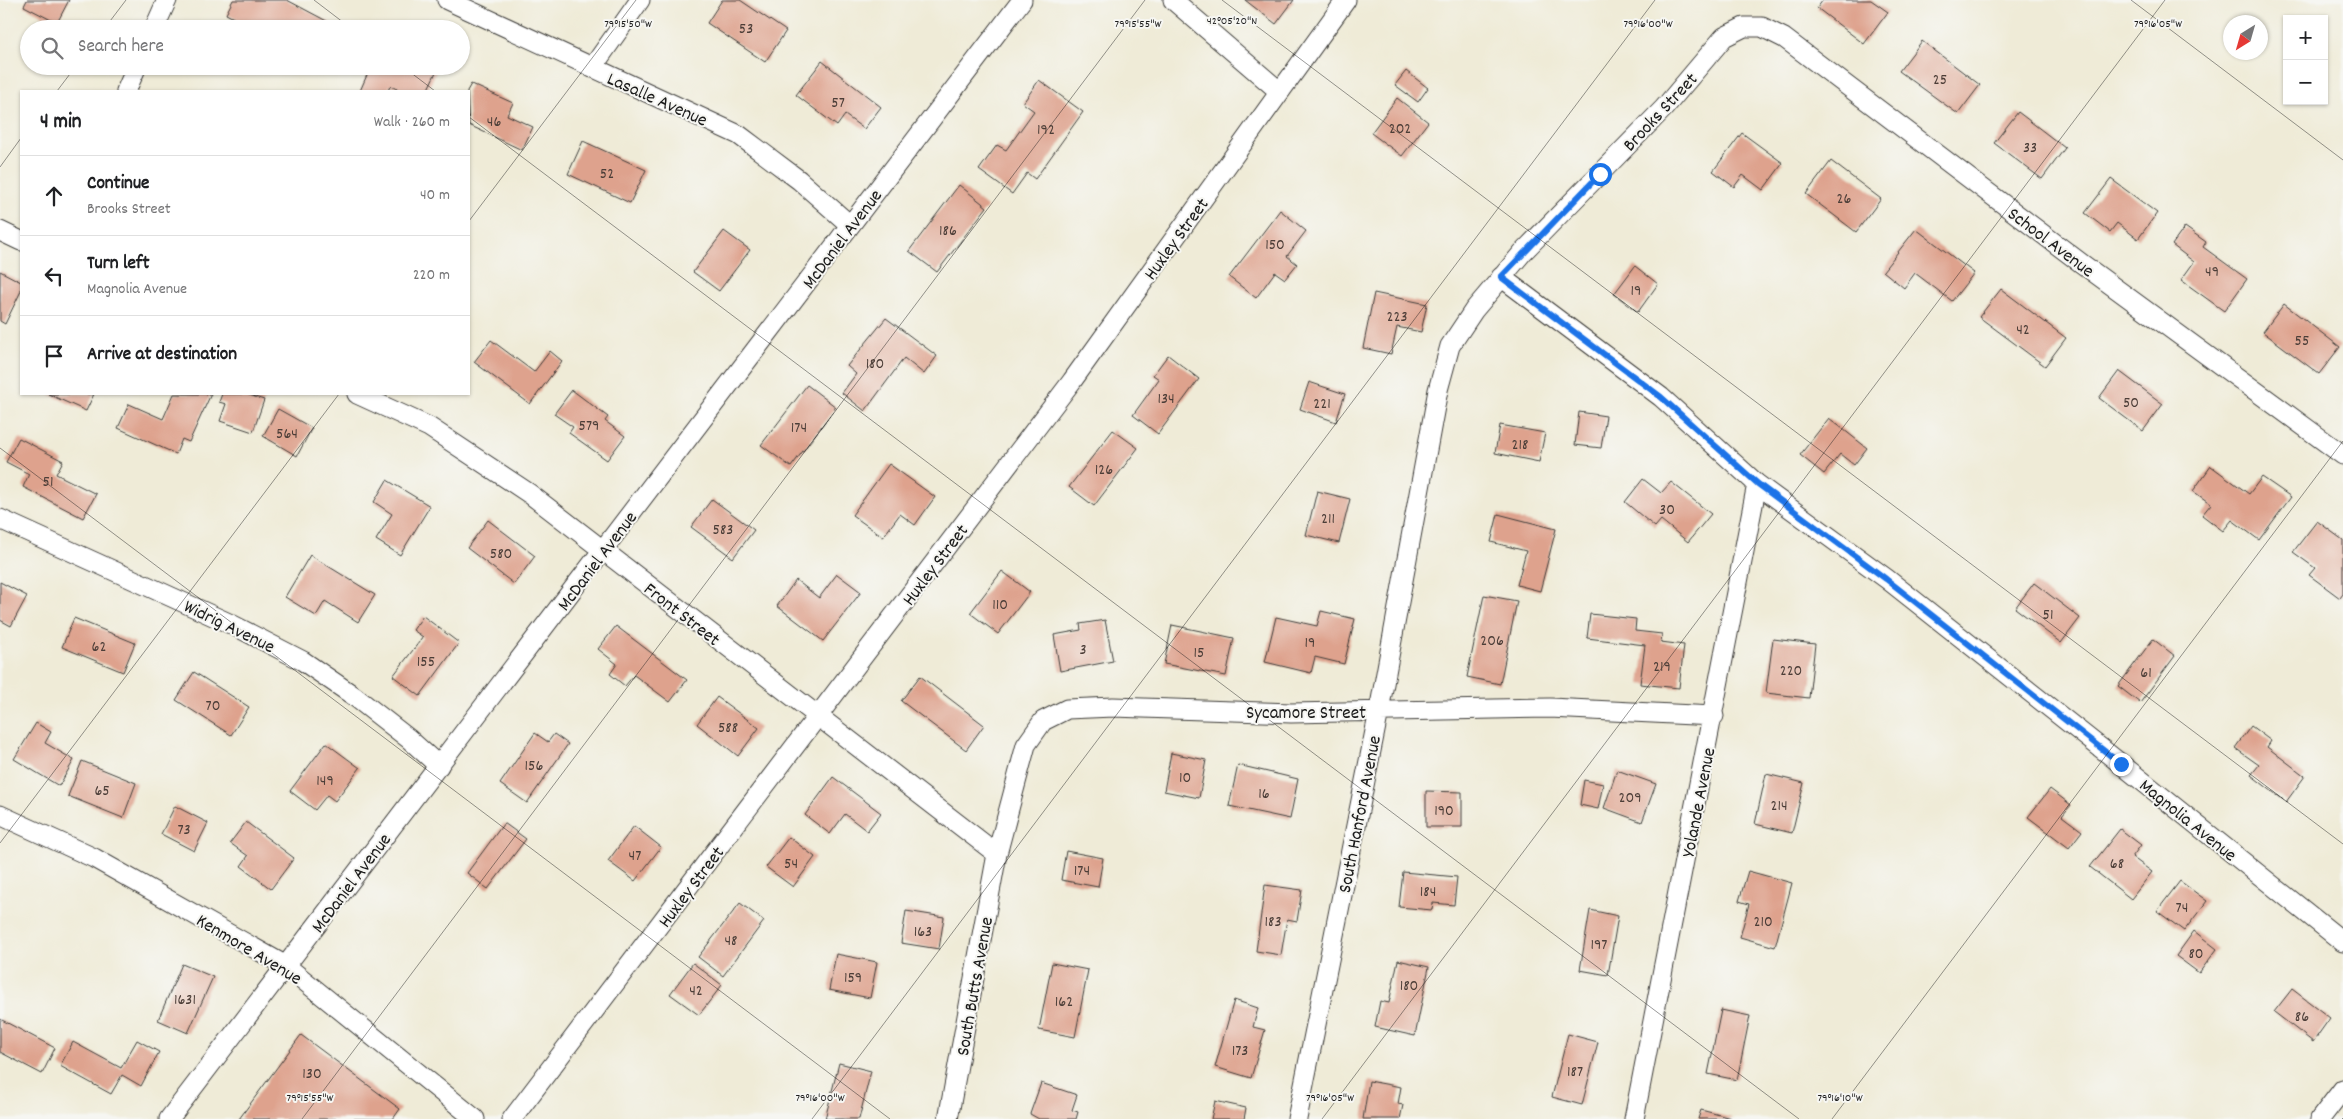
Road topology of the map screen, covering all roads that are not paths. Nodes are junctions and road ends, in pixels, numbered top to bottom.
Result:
1 (167, 0) edge
2 (448, 0) edge
3 (640, 0) edge
4 (1022, 0) edge
5 (1173, 0) edge
6 (1346, 0) edge
7 (158, 20) edge
8 (1762, 27) joint
9 (592, 68) junction
10 (133, 75) edge
11 (126, 90) edge
12 (1279, 92) junction
13 (850, 225) junction
14 (0, 231) edge
15 (20, 241) edge
16 (1501, 277) junction
17 (358, 395) edge
18 (2343, 455) edge
19 (1758, 484) junction
20 (0, 519) edge
21 (603, 552) junction
22 (1378, 711) junction
23 (1714, 716) junction
24 (818, 718) junction
25 (439, 766) junction
26 (0, 816) edge
27 (997, 854) junction
28 (2343, 942) edge
29 (286, 966) junction
30 (2343, 1089) edge
31 (2328, 1116) edge
32 (169, 1119) edge
33 (475, 1119) edge
34 (512, 1119) edge
35 (948, 1119) edge
36 (1296, 1119) edge
37 (1634, 1119) edge

1 - 7 street
2 - 9 street, Lasalle Avenue
3 - 9 street
4 - 13 street, McDaniel Avenue
5 - 12 street
6 - 12 street, Huxley Street
8 - 16 street, Brooks Street
8 - 18 street, School Avenue
9 - 13 street, Lasalle Avenue
10 - 11 street
12 - 24 street, Huxley Street
13 - 21 street, McDaniel Avenue
14 - 15 street
16 - 19 street, Magnolia Avenue
16 - 22 street, South Hanford Avenue
17 - 21 street, Front Street
19 - 23 street, Yolande Avenue
19 - 28 street, Magnolia Avenue
20 - 25 street, Widrig Avenue
21 - 24 street, Front Street
21 - 25 street, McDaniel Avenue
22 - 23 street, Sycamore Street
22 - 27 street, Sycamore Street
22 - 36 street, South Hanford Avenue
23 - 37 street, Yolande Avenue
24 - 27 street, Front Street
24 - 34 street, Huxley Street
25 - 29 street, McDaniel Avenue
26 - 29 street, Kenmore Avenue
27 - 35 street, South Butts Avenue
29 - 32 street, McDaniel Avenue
29 - 33 street, Kenmore Avenue
30 - 31 street

